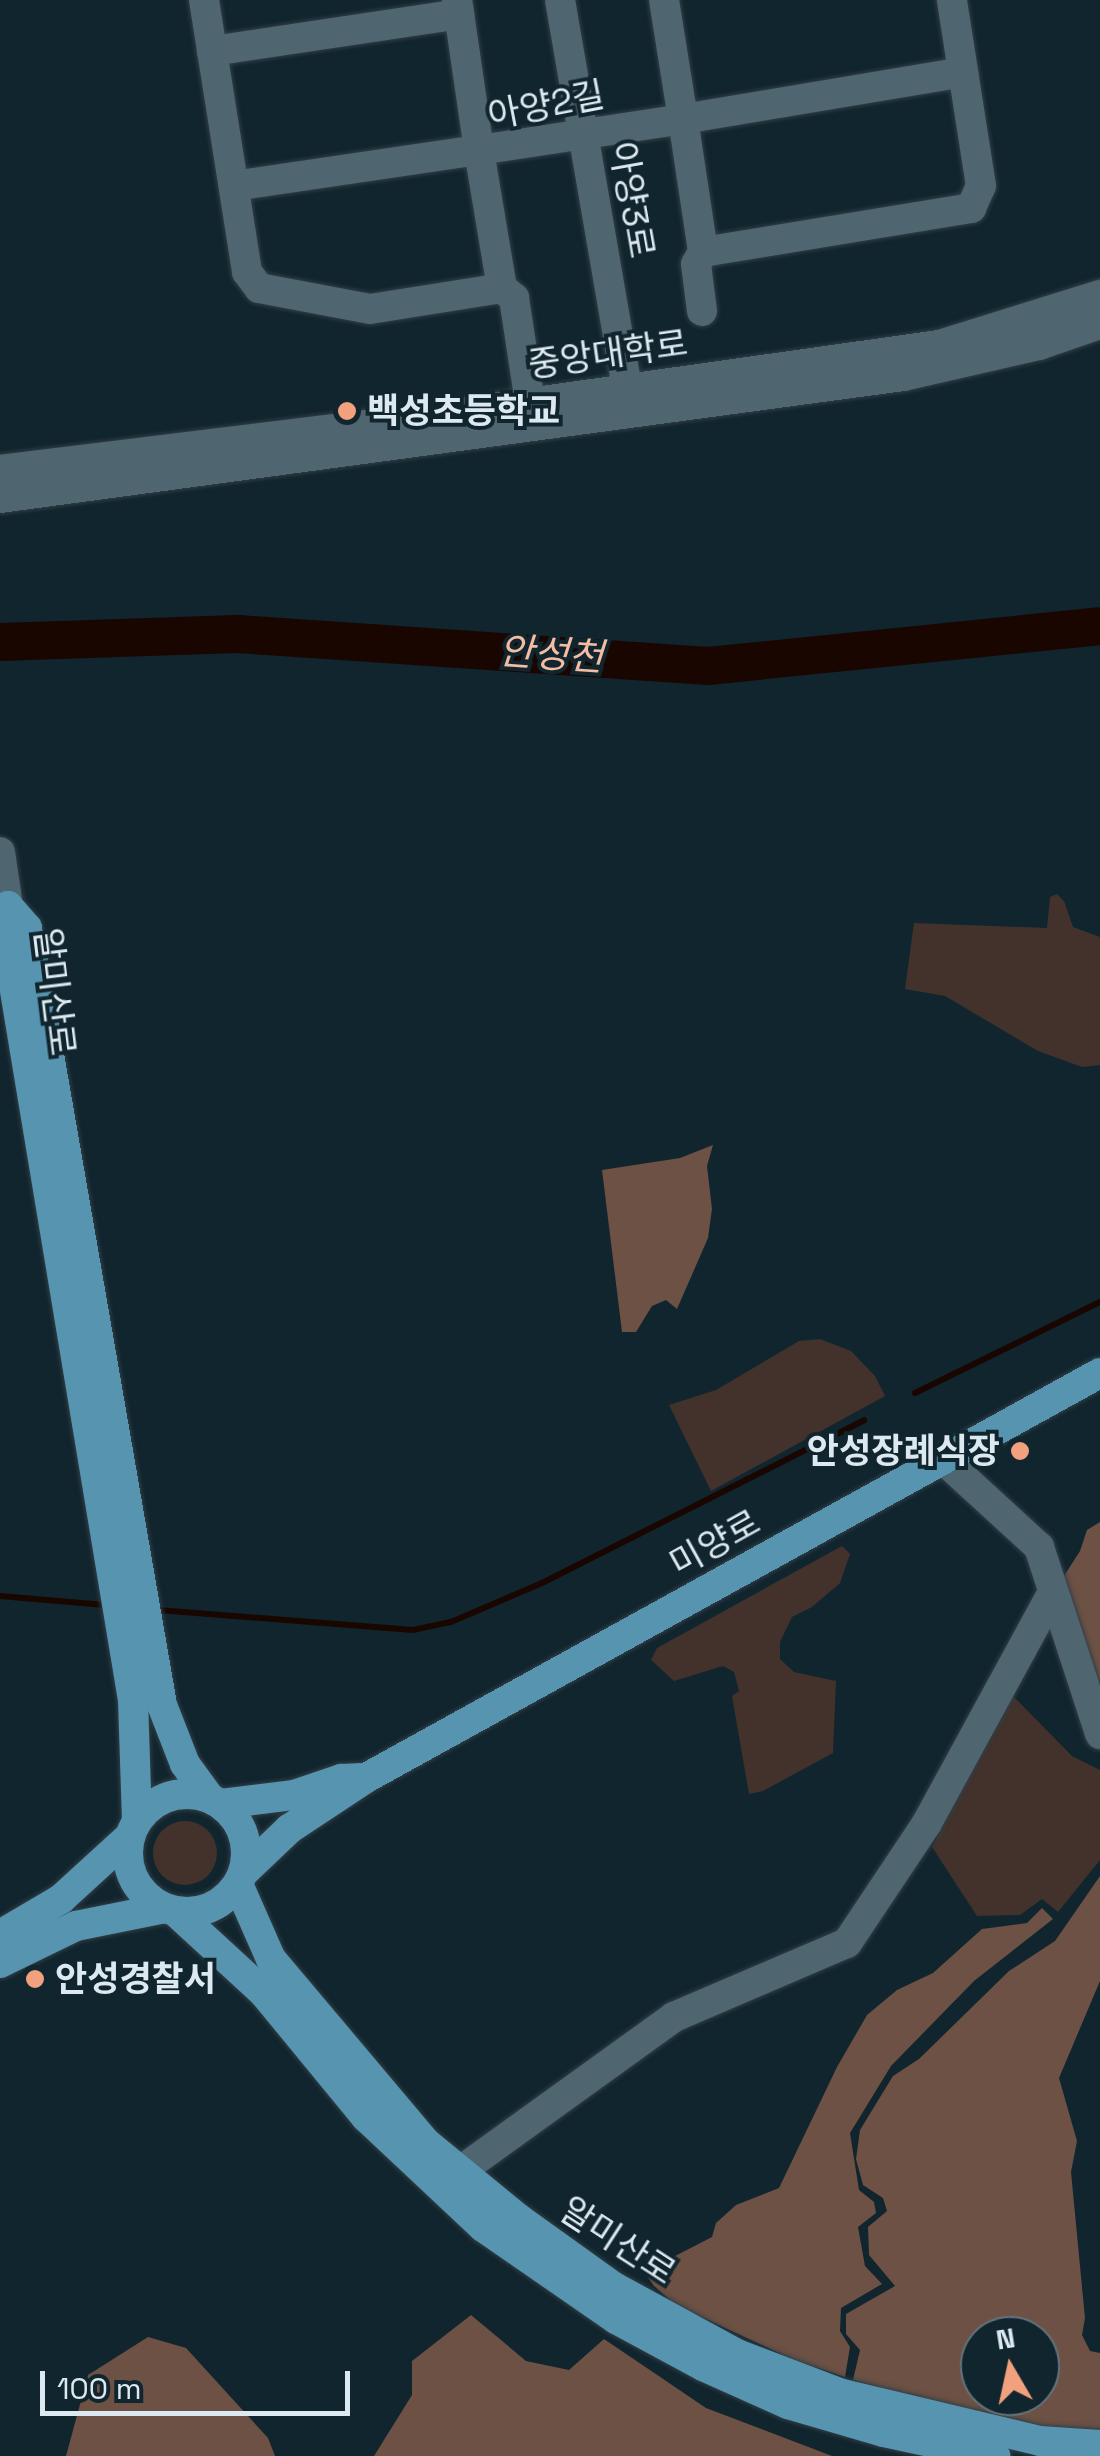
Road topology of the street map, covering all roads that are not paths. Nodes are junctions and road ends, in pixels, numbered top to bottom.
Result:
1 (204, 0) edge
2 (560, 0) edge
3 (664, 0) edge
4 (952, 0) edge
5 (458, 7) edge
6 (212, 52) junction
7 (963, 72) junction
8 (683, 119) junction
9 (582, 134) junction
10 (479, 150) junction
11 (234, 186) junction
12 (704, 252) junction
13 (502, 288) junction
14 (1100, 295) edge
15 (702, 311) dead end
16 (1100, 324) edge
17 (628, 401) junction
18 (530, 402) junction
19 (0, 470) edge
20 (0, 498) edge
21 (0, 852) edge
22 (8, 906) junction
23 (1100, 1373) edge
24 (944, 1460) junction
25 (1054, 1592) junction
26 (1100, 1734) edge
27 (366, 1778) junction
28 (215, 1800) junction
29 (133, 1828) junction
30 (241, 1878) junction
31 (170, 1910) junction
32 (0, 1935) edge
33 (0, 1963) edge
34 (459, 2172) junction
35 (1100, 2446) edge
36 (995, 2456) edge

1 - 6 street
2 - 9 street, 아양3로
3 - 8 street
4 - 7 street
5 - 6 street
5 - 10 street
6 - 11 street
7 - 8 street, 아양2길
7 - 12 street
8 - 9 street, 아양2길
8 - 12 street
9 - 10 street, 아양2길
9 - 17 street, 아양3로
10 - 11 street
10 - 13 street, 아양2길
11 - 13 street
12 - 15 street
13 - 18 street, 아양2길
14 - 17 street, 중앙대학로
16 - 17 street, 중앙대학로
17 - 18 street, 중앙대학로
17 - 20 street, 중앙대학로
18 - 19 street, 중앙대학로
21 - 22 street
22 - 28 main road, 알미산로
22 - 29 main road, 알미산로
23 - 24 main road, 미양로
24 - 25 street
24 - 27 main road, 미양로
25 - 26 street
25 - 34 street
27 - 28 main road, 미양로
27 - 30 main road, 미양로
28 - 29 main road
28 - 30 main road
29 - 31 main road
29 - 32 main road
30 - 31 main road
30 - 34 main road, 알미산로
31 - 33 main road
31 - 36 main road, 알미산로
34 - 35 main road, 알미산로

